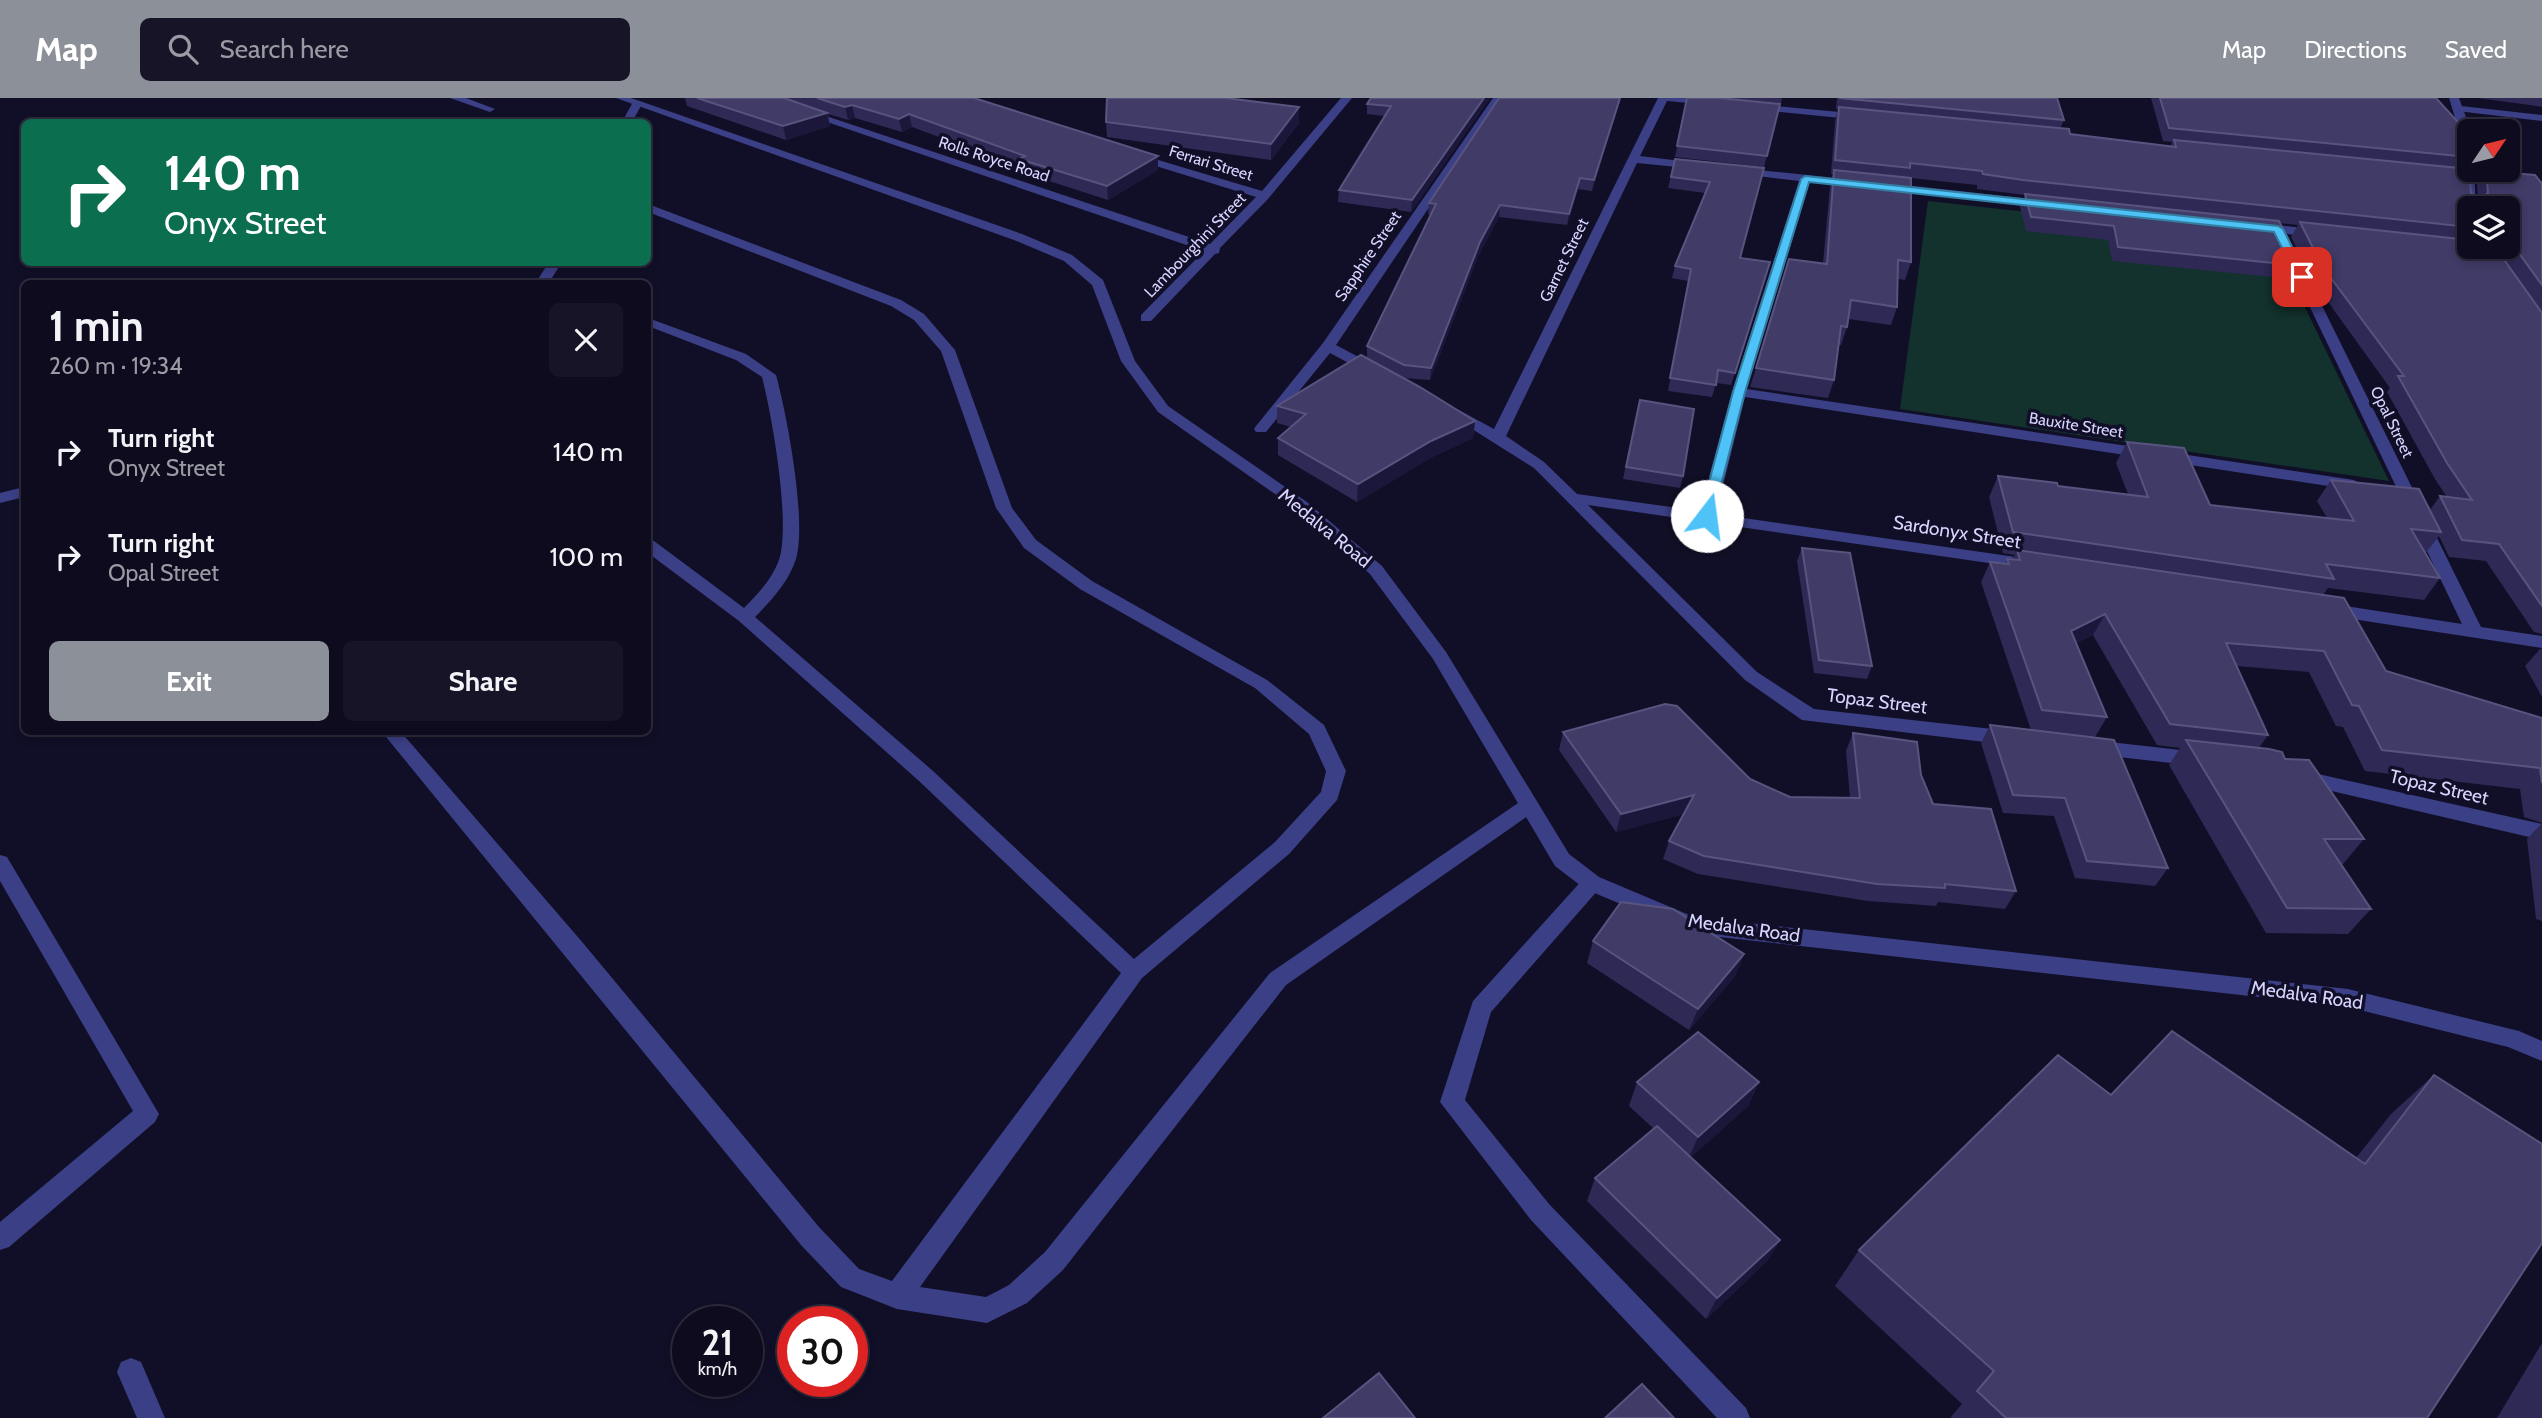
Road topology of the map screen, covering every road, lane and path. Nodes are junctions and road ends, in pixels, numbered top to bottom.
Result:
1 (456, 98) edge
2 (621, 98) edge
3 (762, 98) edge
4 (1347, 98) edge
5 (1498, 98) edge
6 (1665, 98) edge
7 (1722, 103) edge
8 (638, 104) junction
9 (2458, 104) edge
10 (1736, 105) edge
11 (490, 109) dead end
12 (1874, 118) edge
13 (2542, 118) edge
14 (629, 119) edge
15 (1120, 151) edge
16 (1632, 159) junction
17 (2440, 175) edge
18 (2457, 176) edge
19 (1805, 179) junction
20 (2509, 182) edge
21 (2542, 186) edge
22 (1264, 196) junction
23 (2056, 205) edge
24 (651, 209) edge
25 (2250, 226) edge
26 (2278, 229) junction
27 (2330, 235) edge
28 (1215, 250) junction
29 (1146, 318) dead end
30 (651, 323) edge
31 (1328, 345) junction
32 (1388, 378) edge
33 (1739, 392) junction
34 (1437, 404) edge
35 (1261, 429) dead end
36 (1498, 437) junction
37 (2367, 487) edge
38 (21, 493) edge
39 (0, 498) edge
40 (1574, 498) junction
41 (1707, 516) junction
42 (651, 547) edge
43 (2049, 567) edge
44 (2309, 606) edge
45 (745, 617) junction
46 (2474, 631) junction
47 (2542, 642) edge
48 (394, 735) edge
49 (2030, 740) edge
50 (2071, 745) edge
51 (2210, 761) edge
52 (2278, 772) edge
53 (1528, 806) junction
54 (2542, 832) edge
55 (0, 863) edge
56 (1592, 883) junction
57 (1134, 972) junction
58 (2542, 1051) edge
59 (0, 1238) edge
60 (897, 1296) junction
61 (131, 1372) dead end
62 (151, 1418) edge
63 (1737, 1418) edge

1 - 11 street
2 - 8 street, Medalva Road
3 - 28 street, Rolls Royce Road
4 - 22 street, Lambourghini Street
5 - 31 street, Sapphire Street
6 - 7 street
6 - 16 street, Garnet Street
8 - 14 street
8 - 53 street, Medalva Road
9 - 13 street
10 - 12 street
15 - 22 street, Ferrari Street
16 - 19 street
16 - 36 street, Garnet Street
17 - 18 street
19 - 23 street
19 - 33 street
20 - 21 street
22 - 28 street, Lambourghini Street
24 - 57 street
25 - 26 street
26 - 27 street
26 - 46 street, Opal Street
28 - 29 street, Lambourghini Street
30 - 45 street
31 - 32 street
31 - 35 street, Sapphire Street
33 - 37 street, Bauxite Street
33 - 41 street
34 - 36 street, Topaz Street
36 - 40 street, Topaz Street
38 - 39 street
40 - 41 street, Sardonyx Street
40 - 49 street, Topaz Street
41 - 43 street, Sardonyx Street
42 - 45 street
44 - 46 street
45 - 57 street
46 - 47 street
48 - 60 street
50 - 51 street
52 - 54 street, Topaz Street
53 - 56 street, Medalva Road
53 - 60 street
55 - 59 street
56 - 58 street, Medalva Road
56 - 63 street
57 - 60 street
61 - 62 street

